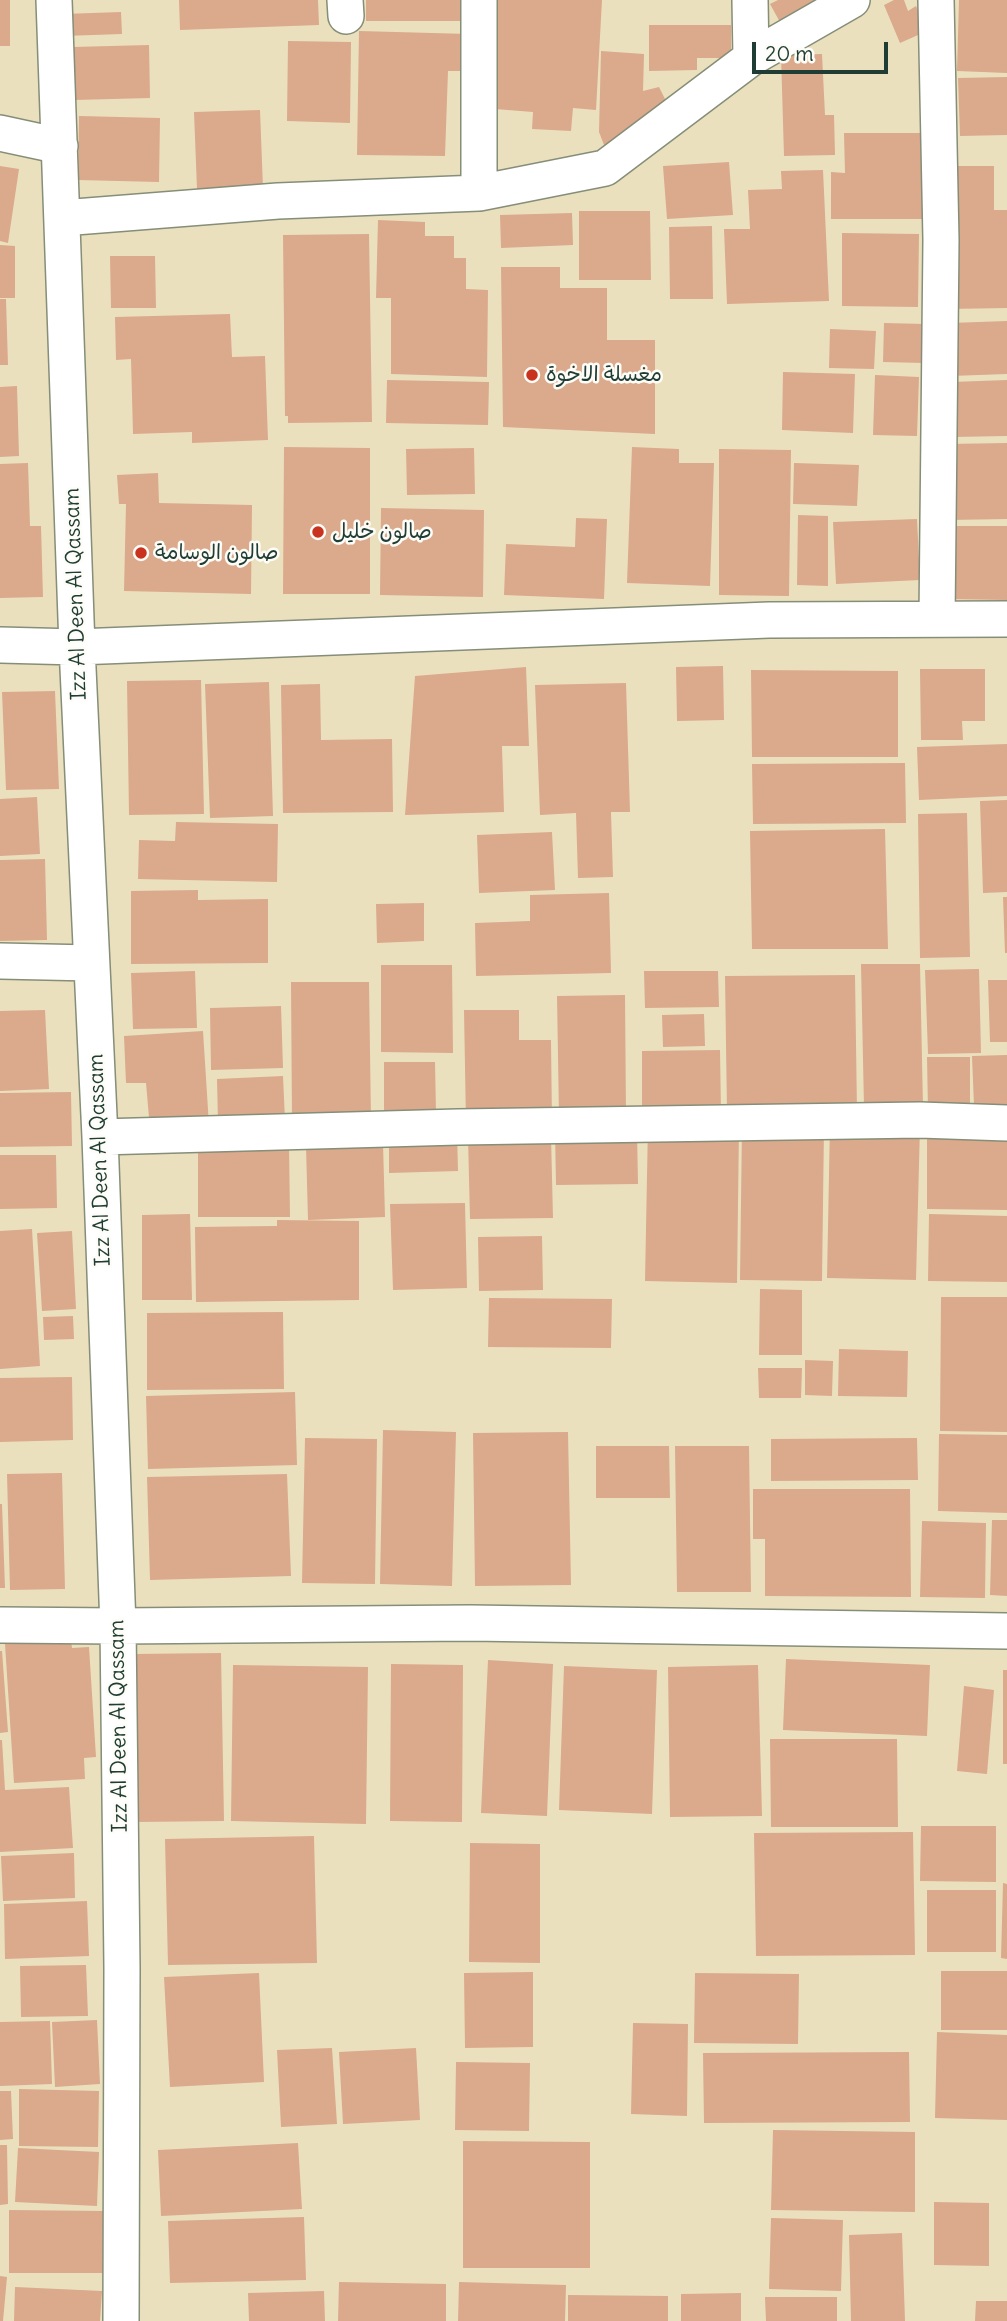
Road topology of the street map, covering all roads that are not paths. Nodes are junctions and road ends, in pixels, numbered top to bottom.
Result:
1 (54, 0) edge
2 (479, 0) edge
3 (750, 0) edge
4 (852, 0) edge
5 (936, 0) edge
6 (751, 58) junction
7 (0, 133) edge
8 (60, 146) junction
9 (479, 193) junction
10 (62, 218) junction
11 (937, 618) junction
12 (1007, 619) edge
13 (0, 645) edge
14 (77, 647) junction
15 (0, 961) edge
16 (91, 963) junction
17 (1007, 1123) edge
18 (100, 1137) junction
19 (0, 1625) edge
20 (118, 1626) junction
21 (1007, 1631) edge
22 (121, 2321) edge

1 - 8 street, Izz Al Deen Al Qassam
2 - 9 street
3 - 6 street
4 - 6 street
5 - 11 street
6 - 9 street
7 - 8 street
8 - 10 street, Izz Al Deen Al Qassam
9 - 10 street
10 - 14 street, Izz Al Deen Al Qassam
11 - 12 street
11 - 14 street
13 - 14 street
14 - 16 street, Izz Al Deen Al Qassam
15 - 16 street
16 - 18 street, Izz Al Deen Al Qassam
17 - 18 street
18 - 20 street, Izz Al Deen Al Qassam
19 - 20 street
20 - 21 street
20 - 22 street, Izz Al Deen Al Qassam

